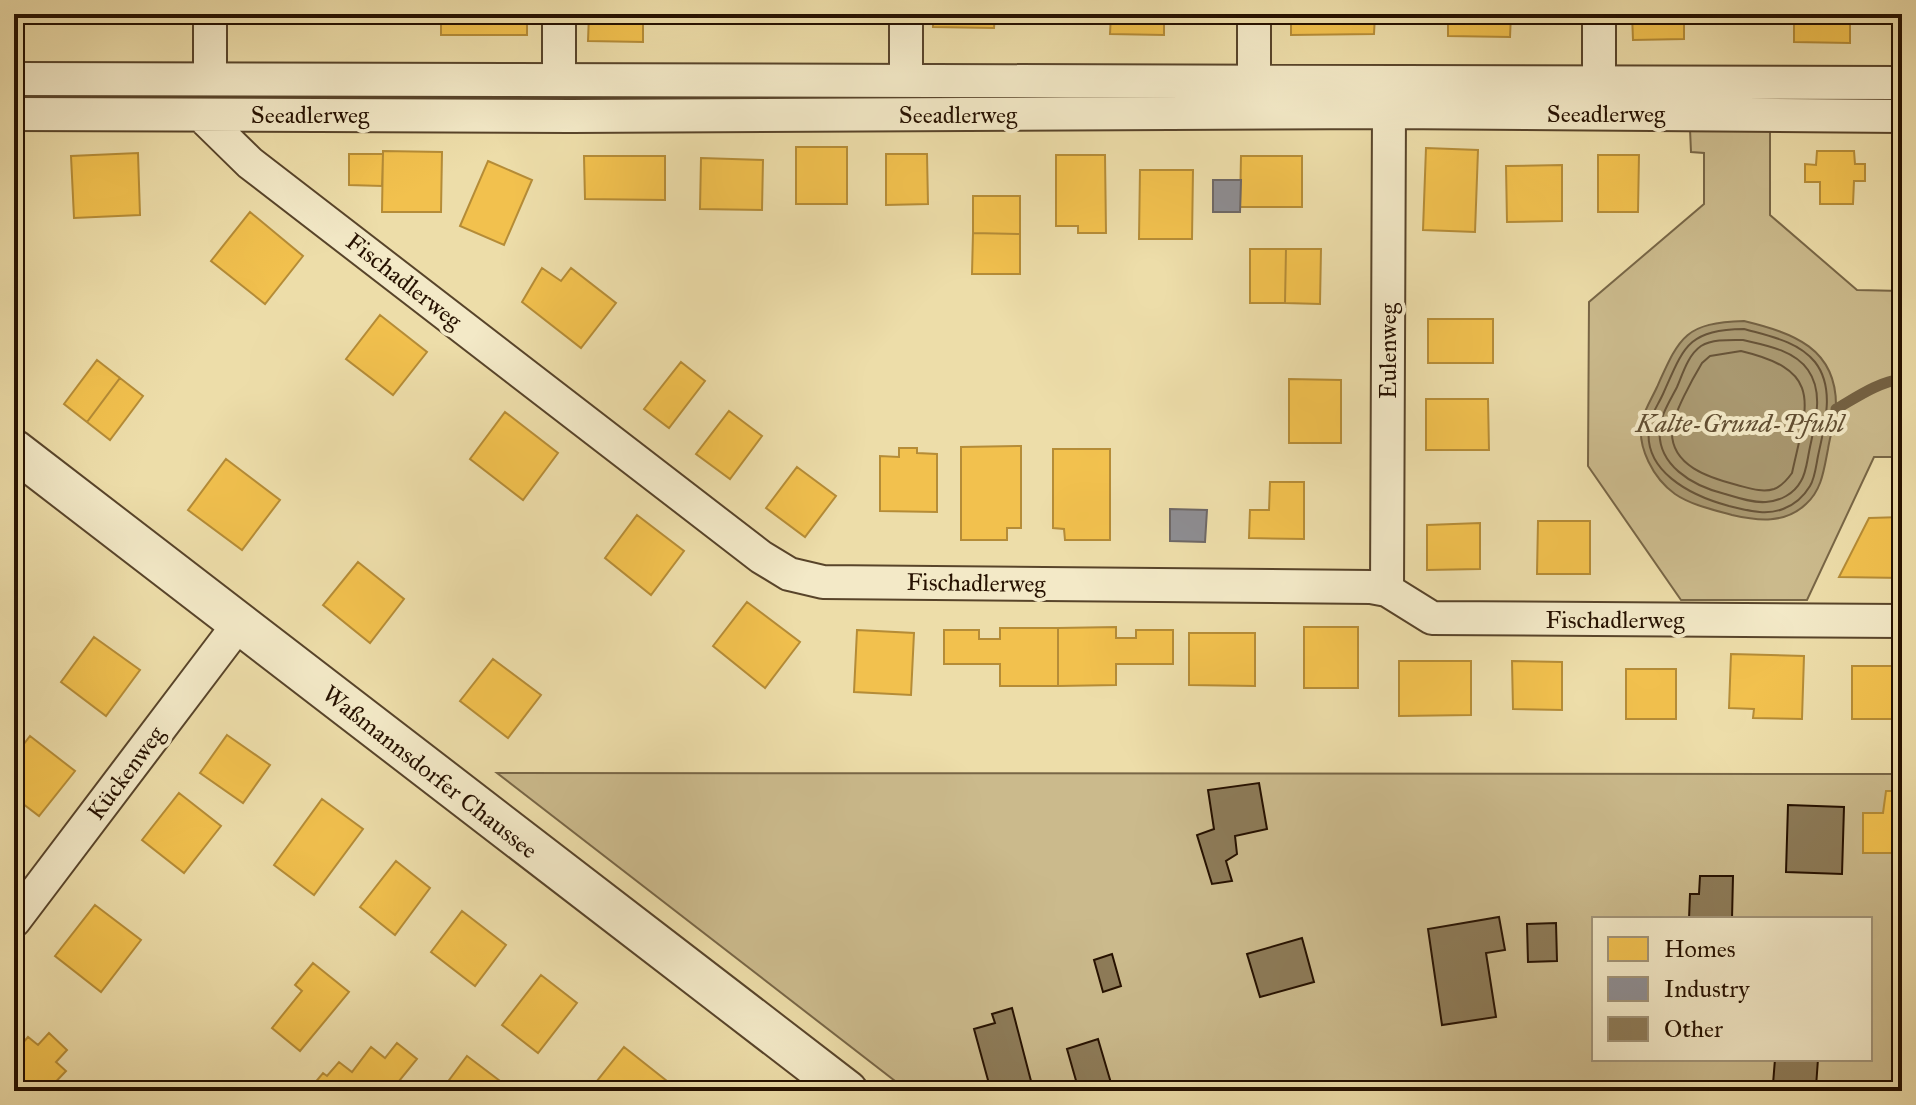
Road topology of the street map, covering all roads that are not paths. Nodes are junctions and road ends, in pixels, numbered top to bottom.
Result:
1 (210, 14) edge
2 (559, 14) edge
3 (906, 14) edge
4 (1254, 14) edge
5 (1599, 14) edge
6 (14, 79) edge
7 (210, 79) junction
8 (559, 80) junction
9 (906, 81) junction
10 (1254, 82) junction
11 (1599, 82) junction
12 (1902, 83) edge
13 (1389, 112) junction
14 (14, 114) edge
15 (201, 115) junction
16 (1902, 116) edge
17 (14, 450) edge
18 (1387, 590) junction
19 (1902, 621) edge
20 (238, 625) junction
21 (14, 921) edge
22 (847, 1091) edge

1 - 7 street
2 - 8 street
3 - 9 street, Seeadlerweg
4 - 10 street
5 - 11 street, Seeadlerweg
6 - 7 street, Seeadlerweg
7 - 8 street, Seeadlerweg
8 - 9 street, Seeadlerweg
9 - 10 street, Seeadlerweg
10 - 11 street, Seeadlerweg
11 - 12 street, Seeadlerweg
13 - 15 street, Seeadlerweg
13 - 16 street, Seeadlerweg
13 - 18 street, Eulenweg
14 - 15 street, Seeadlerweg
15 - 18 street, Fischadlerweg
17 - 20 street, Waßmannsdorfer Chaussee
18 - 19 street, Fischadlerweg
20 - 21 street, Kückenweg
20 - 22 street, Waßmannsdorfer Chaussee

